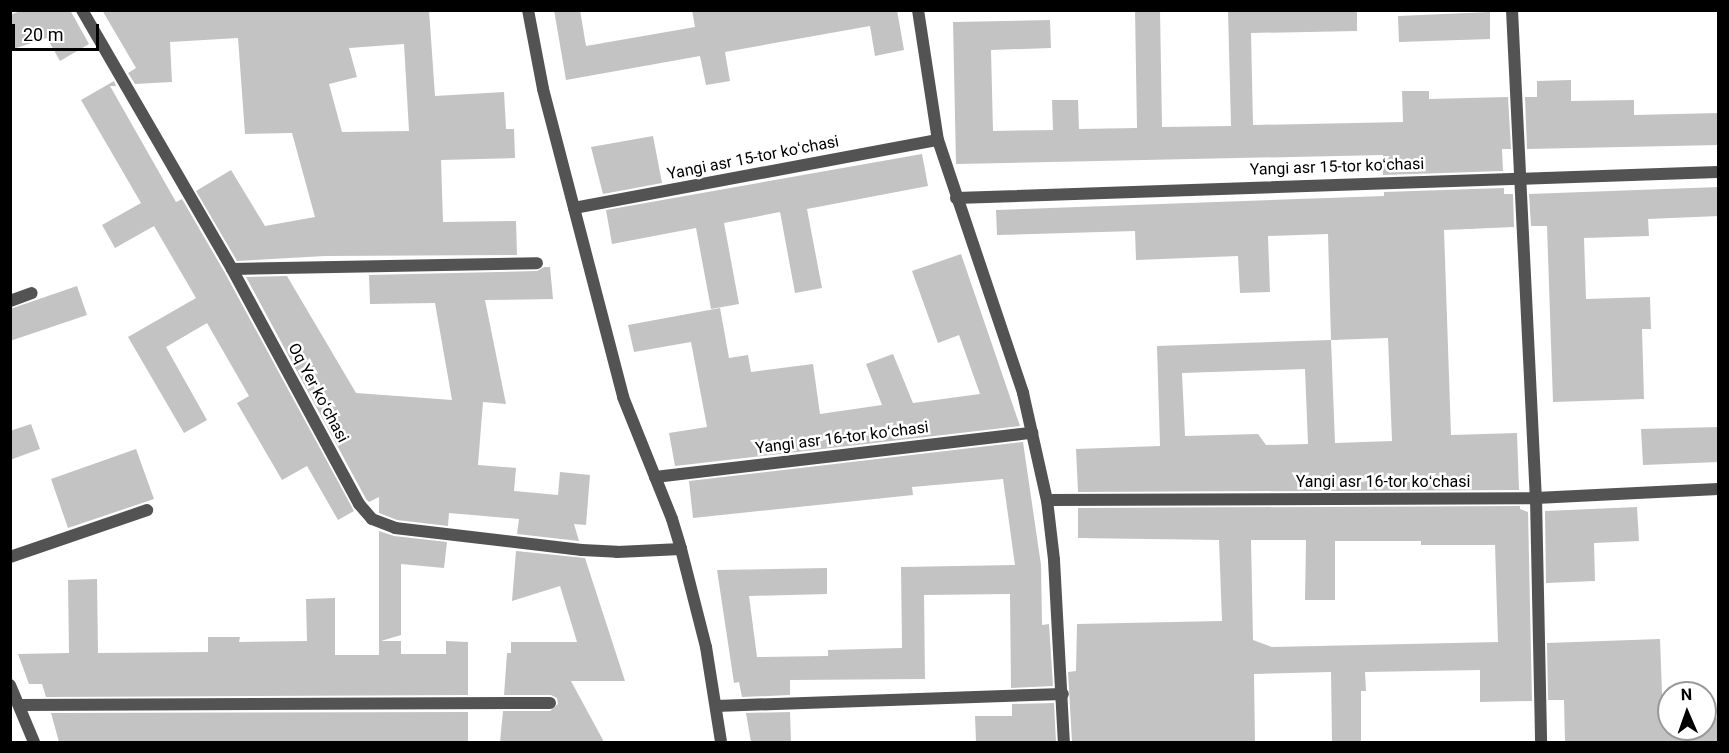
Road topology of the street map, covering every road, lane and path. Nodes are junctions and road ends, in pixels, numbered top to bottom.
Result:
1 (82, 10) edge
2 (528, 10) edge
3 (918, 10) edge
4 (1512, 10) edge
5 (938, 140) junction
6 (1719, 172) edge
7 (1518, 177) junction
8 (956, 198) junction
9 (574, 208) junction
10 (537, 263) dead end
11 (232, 269) junction
12 (32, 293) dead end
13 (10, 301) edge
14 (1032, 433) junction
15 (655, 477) junction
16 (1719, 489) edge
17 (1536, 498) junction
18 (1047, 500) junction
19 (147, 510) dead end
20 (681, 549) junction
21 (10, 557) edge
22 (10, 685) edge
23 (1063, 694) junction
24 (550, 703) dead end
25 (19, 705) junction
26 (716, 706) junction
27 (34, 742) edge
28 (722, 742) edge
29 (1064, 742) edge
30 (1540, 742) edge

1 - 11 street, Oq Yer koʻchasi
2 - 9 street
3 - 5 street
4 - 7 street
5 - 8 street
5 - 9 street, Yangi asr 15-tor koʻchasi
6 - 7 street, Yangi asr 15-tor koʻchasi
7 - 8 street, Yangi asr 15-tor koʻchasi
7 - 17 street
8 - 14 street
9 - 15 street
10 - 11 street
11 - 20 street, Oq Yer koʻchasi
12 - 13 street
14 - 15 street, Yangi asr 16-tor koʻchasi
14 - 18 street
15 - 20 street
16 - 17 street, Yangi asr 16-tor koʻchasi
17 - 18 street, Yangi asr 16-tor koʻchasi
17 - 30 street
18 - 23 street
19 - 21 street
20 - 26 street
22 - 25 street
23 - 26 street
23 - 29 street
24 - 25 street
25 - 27 street
26 - 28 street

